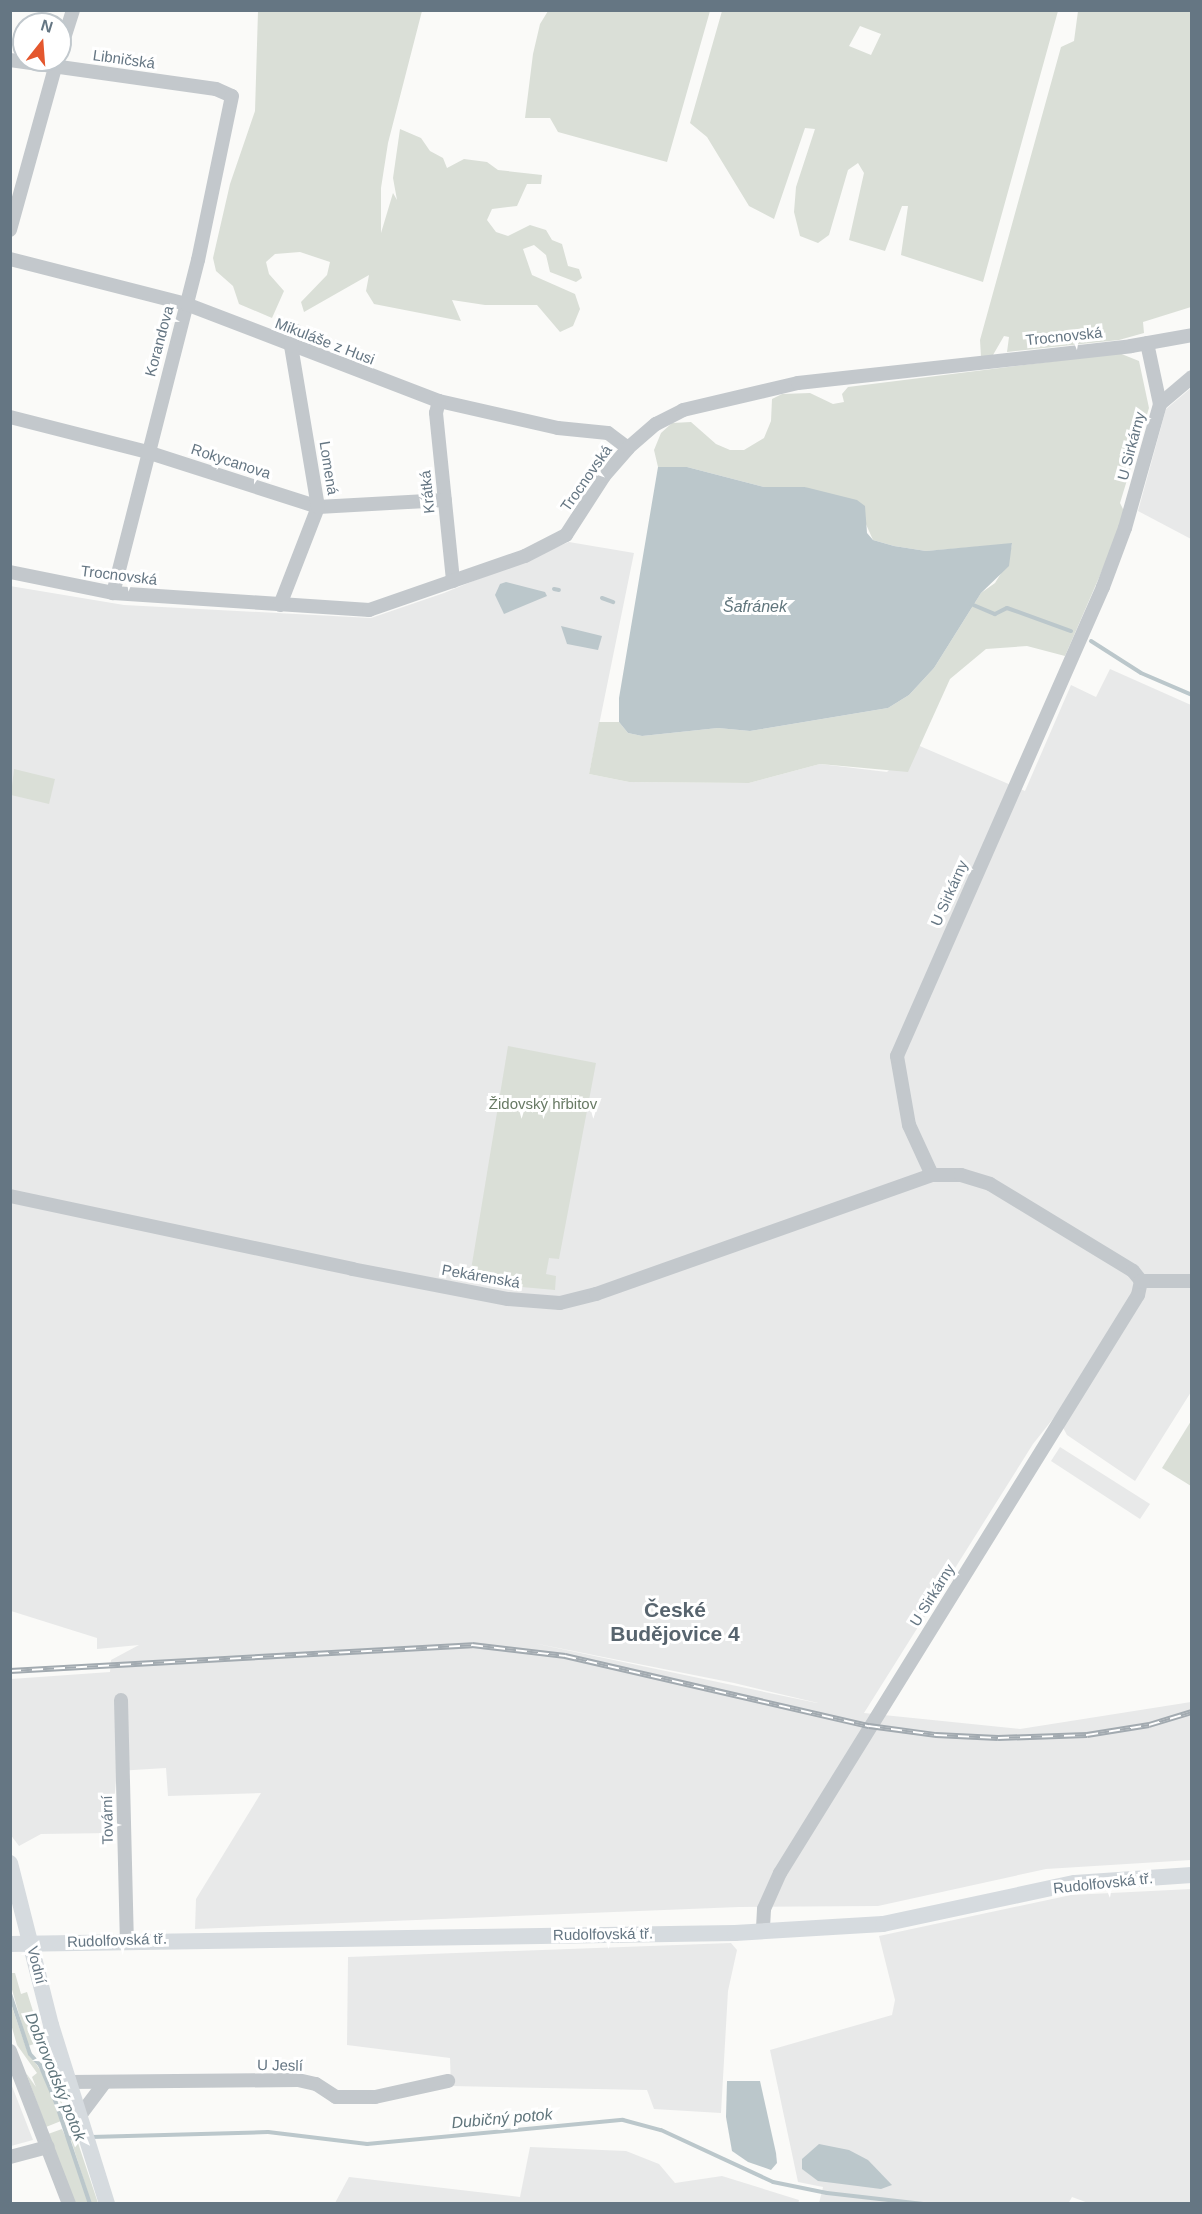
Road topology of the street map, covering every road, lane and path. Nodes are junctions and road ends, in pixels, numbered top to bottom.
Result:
1 (72, 66) edge
2 (54, 72) edge
3 (232, 96) joint
4 (10, 230) edge
5 (10, 259) edge
6 (186, 304) junction
7 (296, 331) dead end
8 (1191, 335) edge
9 (1147, 343) junction
10 (291, 346) junction
11 (1191, 377) edge
12 (439, 401) junction
13 (1160, 404) junction
14 (10, 417) edge
15 (628, 448) junction
16 (147, 452) junction
17 (445, 500) junction
18 (318, 507) junction
19 (10, 572) edge
20 (453, 581) junction
21 (113, 593) junction
22 (280, 605) junction
23 (932, 1175) junction
24 (10, 1196) edge
25 (1140, 1281) junction
26 (1191, 1281) edge
27 (121, 1700) dead end
28 (10, 1863) edge
29 (1191, 1875) edge
30 (763, 1931) junction
31 (127, 1939) junction
32 (31, 1943) junction
33 (11, 1944) edge
34 (10, 2051) edge
35 (448, 2081) dead end
36 (69, 2082) junction
37 (105, 2084) junction
38 (83, 2119) junction
39 (48, 2147) junction
40 (10, 2157) edge
41 (69, 2204) edge
42 (107, 2204) edge

1 - 3 street, Libničská
2 - 4 street
3 - 6 street, Korandova
5 - 6 street, Mikuláše z Husi
6 - 10 street, Mikuláše z Husi
6 - 16 street, Korandova
7 - 10 street, Lomená
8 - 9 street, Trocnovská
9 - 13 street, U Sirkárny
9 - 15 street, Trocnovská
10 - 12 street, Mikuláše z Husi
10 - 18 street, Lomená
11 - 13 street, U Sirkárny
12 - 15 street, Mikuláše z Husi
12 - 17 street, Krátká
13 - 23 street, U Sirkárny
14 - 16 street, Rokycanova
15 - 20 street, Trocnovská
16 - 18 street, Rokycanova
16 - 21 street, Korandova
17 - 18 street, Rokycanova
17 - 20 street, Krátká
18 - 22 street, Lomená
19 - 21 street, Trocnovská
20 - 22 street, Trocnovská
21 - 22 street, Trocnovská
23 - 24 street, Pekárenská
23 - 25 street
25 - 26 street
25 - 30 street, U Sirkárny
27 - 31 street, Tovární
28 - 32 main road, Vodní
29 - 30 main road, Rudolfovská tř.
30 - 31 main road, Rudolfovská tř.
31 - 32 main road, Rudolfovská tř.
32 - 33 main road, Rudolfovská tř.
32 - 36 main road, Vodní
34 - 39 street
35 - 37 street, U Jeslí
36 - 37 street, U Jeslí
36 - 38 main road, Vodní
37 - 38 street
38 - 42 main road, Vodní
39 - 40 street
39 - 41 street

